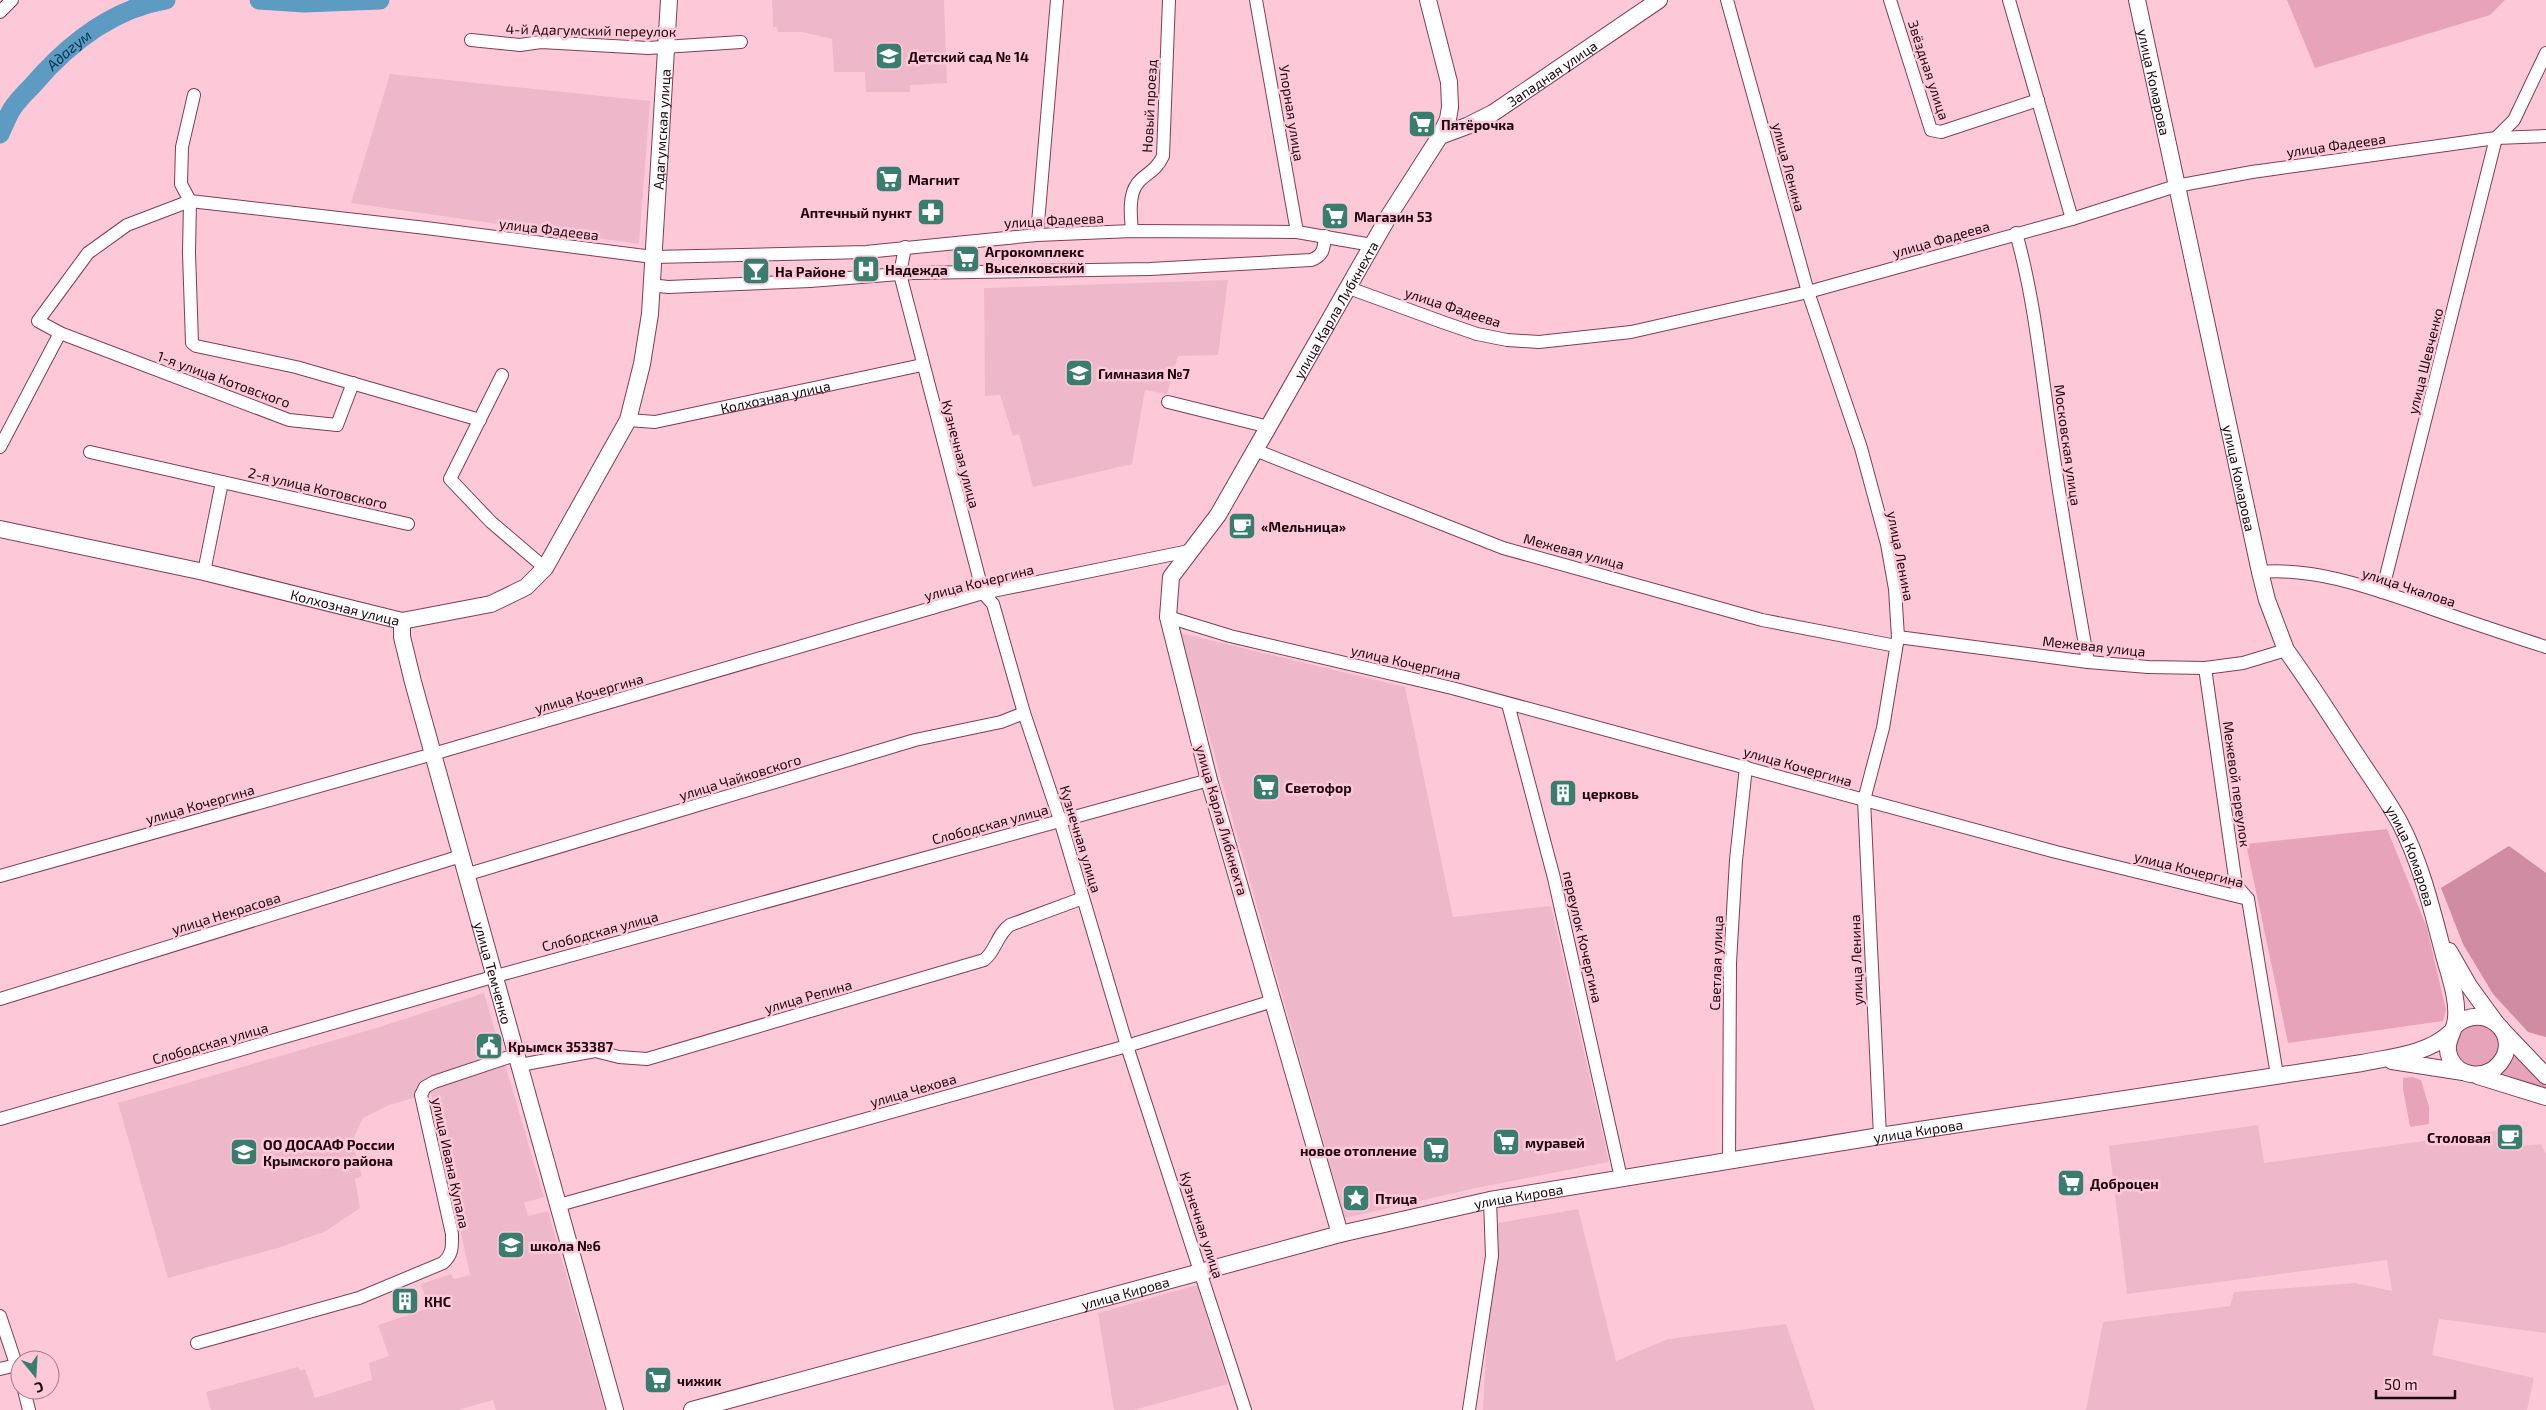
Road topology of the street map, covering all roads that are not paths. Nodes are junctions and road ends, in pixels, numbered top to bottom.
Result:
1 (12, 0) edge
2 (669, 0) edge
3 (1058, 0) edge
4 (1169, 0) edge
5 (1256, 0) edge
6 (1428, 0) edge
7 (1660, 0) edge
8 (1727, 0) edge
9 (1890, 0) edge
10 (2009, 0) edge
11 (2137, 0) edge
12 (0, 12) edge
13 (471, 40) dead end
14 (741, 42) dead end
15 (665, 46) junction
16 (2546, 53) edge
17 (194, 95) dead end
18 (2038, 100) junction
19 (1440, 136) junction
20 (2546, 136) edge
21 (2496, 138) junction
22 (2176, 186) junction
23 (190, 201) junction
24 (2072, 218) junction
25 (1132, 231) junction
26 (1296, 232) junction
27 (2016, 233) junction
28 (1037, 235) junction
29 (1325, 236) junction
30 (1372, 245) junction
31 (905, 247) junction
32 (652, 257) junction
33 (900, 274) junction
34 (650, 285) junction
35 (1349, 288) junction
36 (1808, 292) junction
37 (60, 333) junction
38 (922, 365) junction
39 (502, 375) dead end
40 (353, 382) junction
41 (1168, 402) dead end
42 (480, 420) junction
43 (628, 420) junction
44 (1269, 427) junction
45 (0, 447) edge
46 (1255, 450) junction
47 (90, 452) dead end
48 (222, 482) junction
49 (408, 524) dead end
50 (0, 528) edge
51 (1190, 551) junction
52 (545, 568) junction
53 (204, 572) junction
54 (2260, 572) junction
55 (2382, 592) junction
56 (983, 594) junction
57 (1168, 616) junction
58 (402, 621) junction
59 (1897, 642) junction
60 (2546, 647) edge
61 (2286, 650) junction
62 (2088, 662) junction
63 (2205, 668) junction
64 (1508, 704) junction
65 (1024, 713) junction
66 (433, 754) junction
67 (1746, 767) junction
68 (1209, 780) junction
69 (1864, 800) junction
70 (1060, 820) junction
71 (461, 856) junction
72 (465, 875) junction
73 (0, 876) edge
74 (1083, 898) junction
75 (2248, 899) junction
76 (2434, 920) junction
77 (496, 976) junction
78 (0, 999) edge
79 (1273, 1001) junction
80 (2499, 1026) junction
81 (2452, 1029) junction
82 (1127, 1046) junction
83 (519, 1059) junction
84 (2362, 1063) junction
85 (2470, 1074) junction
86 (2276, 1075) junction
87 (2546, 1076) edge
88 (2546, 1097) edge
89 (0, 1119) edge
90 (1880, 1136) junction
91 (1729, 1161) junction
92 (1621, 1178) junction
93 (1490, 1200) junction
94 (559, 1204) junction
95 (1340, 1234) junction
96 (1201, 1272) junction
97 (0, 1316) edge
98 (197, 1343) dead end
99 (11, 1350) edge
100 (615, 1410) edge
101 (692, 1410) edge
102 (1245, 1410) edge
103 (1469, 1410) edge

1 - 12 street
2 - 15 main road, Адагумская улица
3 - 28 street
4 - 25 street, Новый проезд
5 - 26 street, Упорная улица
6 - 19 main road, улица Карла Либкнехта
7 - 19 main road, Западная улица
8 - 36 street, улица Ленина
9 - 18 street, Звёздная улица
10 - 18 street
11 - 22 main road, улица Комарова
13 - 15 street, 4-й Адагумский переулок
14 - 15 street, 4-й Адагумский переулок
15 - 32 main road, Адагумская улица
16 - 21 street
17 - 23 street
18 - 24 street
19 - 30 main road, улица Карла Либкнехта
20 - 21 street, улица Фадеева
21 - 22 street, улица Фадеева
21 - 55 street, улица Шевченко
22 - 24 street, улица Фадеева
22 - 54 main road, улица Комарова
23 - 32 street, улица Фадеева
23 - 37 street, улица Фадеева
23 - 40 street, 1-я улица Котовского
24 - 27 street, улица Фадеева
25 - 26 street, улица Фадеева
25 - 28 street, улица Фадеева
26 - 29 street, улица Фадеева
27 - 36 street, улица Фадеева
27 - 62 street, Московская улица
28 - 31 street, улица Фадеева
29 - 30 street, улица Фадеева
29 - 33 street
30 - 35 main road, улица Карла Либкнехта
31 - 32 street, улица Фадеева
31 - 33 street
32 - 34 main road, Колхозная улица
33 - 34 street
33 - 38 street, Кузнечная улица
34 - 43 main road, Колхозная улица
35 - 36 street, улица Фадеева
35 - 44 main road, улица Карла Либкнехта
36 - 59 street, улица Ленина
37 - 40 street, 1-я улица Котовского
37 - 45 street
38 - 43 street, Колхозная улица
38 - 56 street, Кузнечная улица
39 - 42 street
40 - 42 street, 1-я улица Котовского
41 - 44 street
42 - 52 street
43 - 52 main road, Колхозная улица
44 - 46 main road, улица Карла Либкнехта
46 - 51 main road, улица Карла Либкнехта
46 - 59 street, Межевая улица
47 - 48 street, 2-я улица Котовского
48 - 49 street, 2-я улица Котовского
48 - 53 street
50 - 53 main road, Колхозная улица
51 - 56 street, улица Кочергина
51 - 57 main road, улица Карла Либкнехта
52 - 58 main road, Колхозная улица
53 - 58 main road, Колхозная улица
54 - 55 street, улица Чкалова
54 - 61 main road, улица Комарова
55 - 60 street, улица Чкалова
56 - 65 street, Кузнечная улица
56 - 66 street, улица Кочергина
57 - 64 street, улица Кочергина
57 - 68 main road, улица Карла Либкнехта
58 - 66 main road, улица Темченко
59 - 62 street, Межевая улица
59 - 69 street, улица Ленина
61 - 63 street, Межевая улица
61 - 76 main road, улица Комарова
62 - 63 street, Межевая улица
63 - 75 street, Межевой переулок
64 - 67 street, улица Кочергина
64 - 92 street, переулок Кочергина
65 - 70 street, Кузнечная улица
65 - 72 street, улица Чайковского
66 - 71 main road, улица Темченко
66 - 73 street, улица Кочергина
67 - 69 street, улица Кочергина
67 - 91 street, Светлая улица
68 - 70 street, Слободская улица
68 - 79 main road, улица Карла Либкнехта
69 - 75 street, улица Кочергина
69 - 90 street, улица Ленина
70 - 74 street, Кузнечная улица
70 - 77 street, Слободская улица
71 - 72 main road, улица Темченко
71 - 78 street, улица Некрасова
72 - 77 main road, улица Темченко
74 - 82 street, Кузнечная улица
74 - 83 street, улица Репина
75 - 86 street, улица Кочергина
76 - 80 main road
76 - 81 main road
77 - 83 main road, улица Темченко
77 - 89 street, Слободская улица
79 - 82 street, улица Чехова
79 - 95 main road, улица Карла Либкнехта
80 - 81 main road
80 - 85 main road
80 - 87 main road
81 - 84 main road
81 - 85 main road
82 - 94 street, улица Чехова
82 - 96 street, Кузнечная улица
83 - 94 main road, улица Темченко
83 - 98 street, улица Ивана Купала
84 - 85 main road
84 - 86 main road, улица Кирова
85 - 88 main road
86 - 90 main road, улица Кирова
90 - 91 main road, улица Кирова
91 - 92 main road, улица Кирова
92 - 93 main road, улица Кирова
93 - 95 main road, улица Кирова
93 - 103 street
94 - 100 main road, улица Темченко
95 - 96 main road, улица Кирова
96 - 101 main road, улица Кирова
96 - 102 street, Кузнечная улица
97 - 99 street

